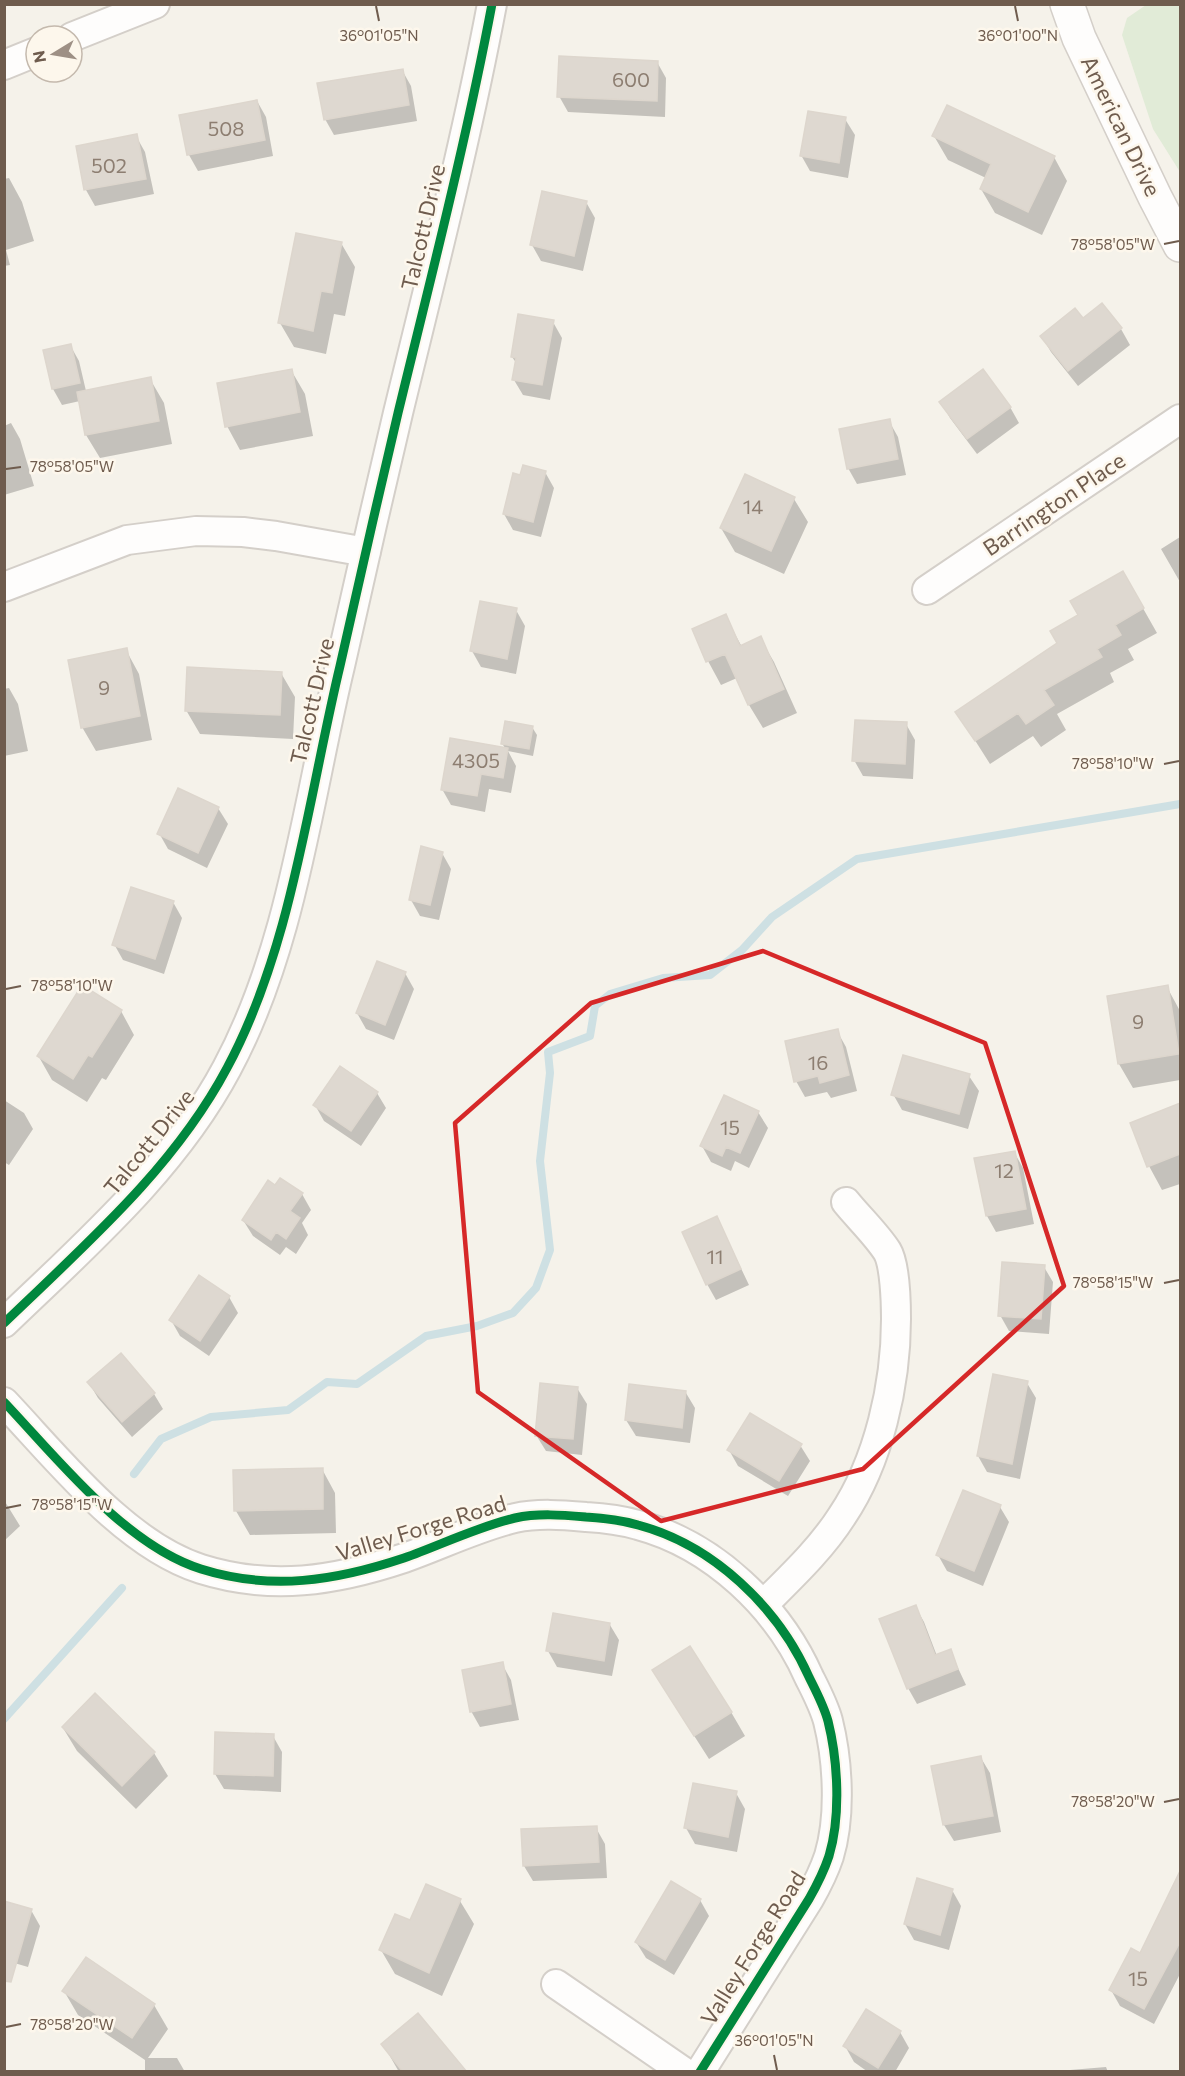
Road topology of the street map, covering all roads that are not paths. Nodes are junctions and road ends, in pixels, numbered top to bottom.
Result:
1 (154, 4) edge
2 (492, 4) edge
3 (1067, 4) edge
4 (84, 32) edge
5 (24, 57) edge
6 (4, 65) edge
7 (1180, 244) edge
8 (1180, 419) edge
9 (366, 552) junction
10 (4, 587) edge
11 (927, 590) dead end
12 (846, 1202) dead end
13 (4, 1323) edge
14 (4, 1402) edge
15 (763, 1605) junction
16 (556, 1984) dead end
17 (684, 2072) edge
18 (700, 2072) edge

1 - 4 street
2 - 9 street, Talcott Drive
3 - 7 street, American Drive
5 - 6 street
8 - 11 street, Barrington Place
9 - 10 street
9 - 13 street, Talcott Drive
12 - 15 street
14 - 15 street, Valley Forge Road
15 - 18 street, Valley Forge Road
16 - 17 street

